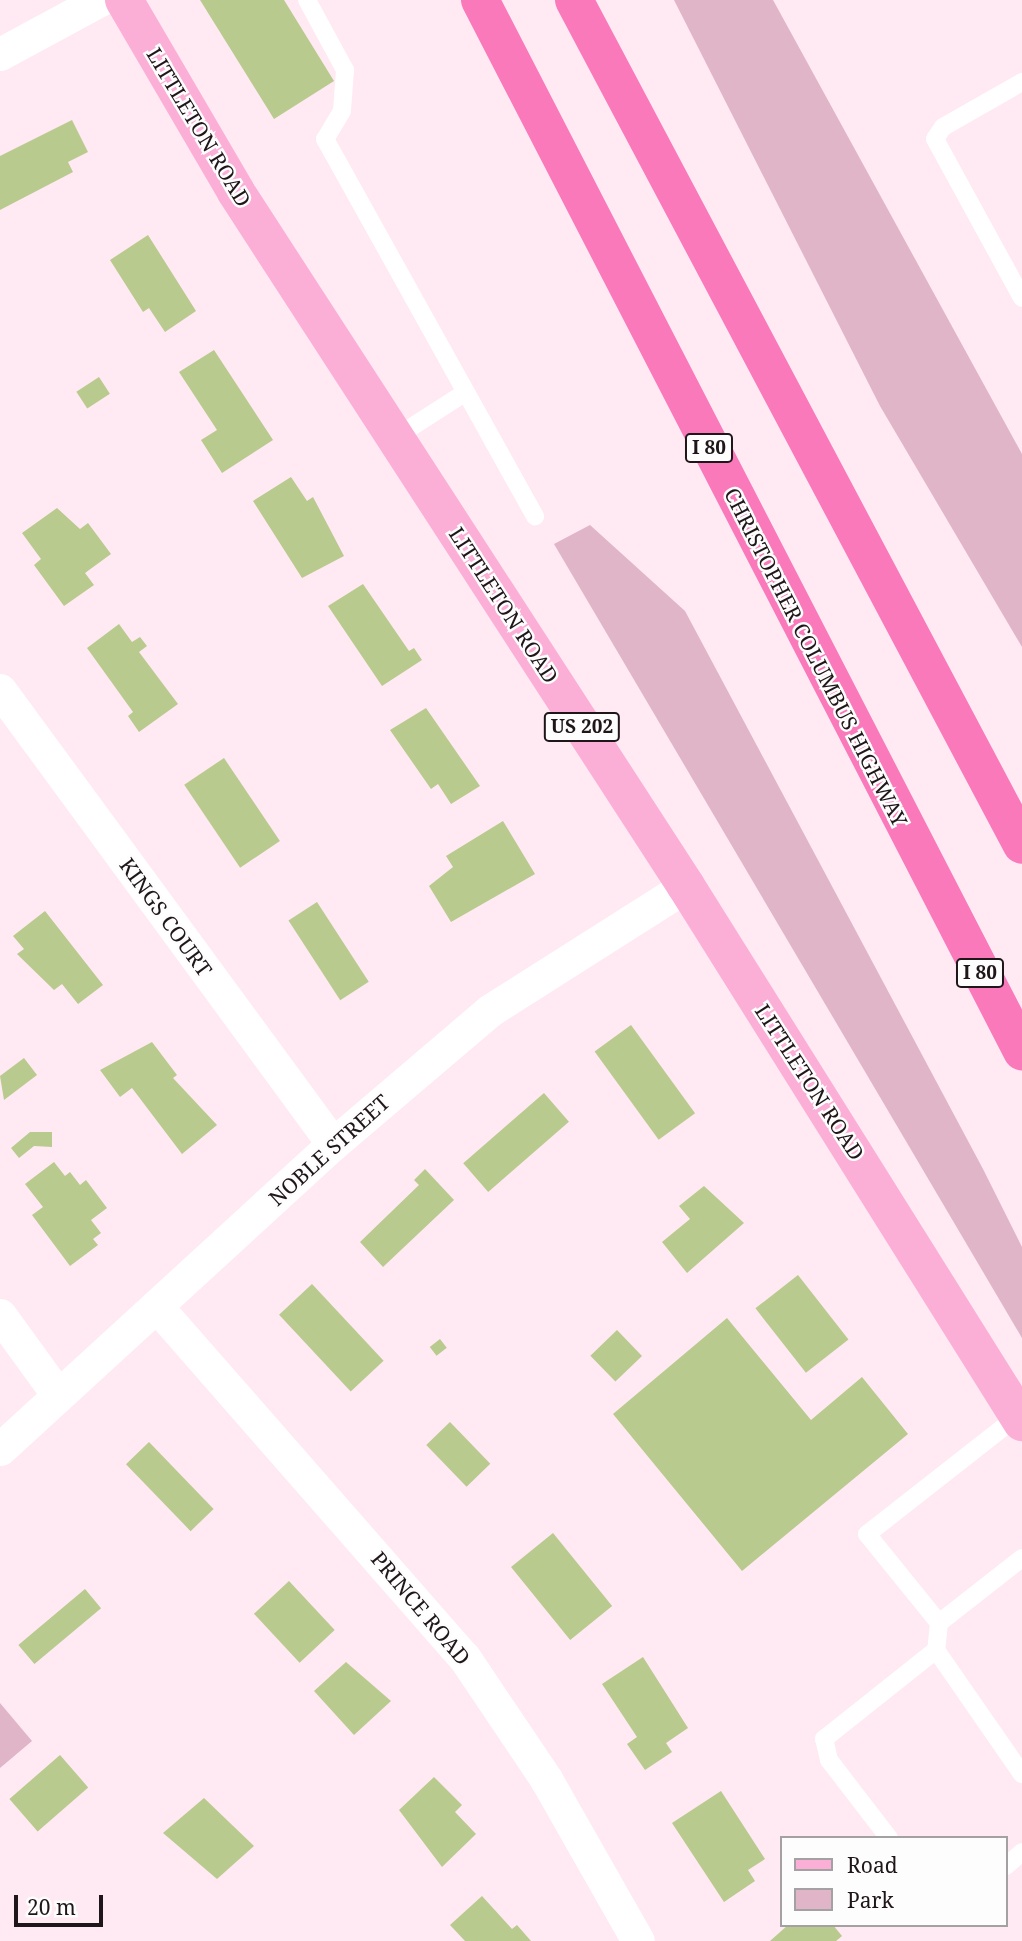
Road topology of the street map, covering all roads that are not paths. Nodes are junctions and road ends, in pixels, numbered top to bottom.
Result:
1 (100, 0) edge
2 (124, 0) edge
3 (307, 0) edge
4 (481, 0) edge
5 (574, 0) edge
6 (0, 54) edge
7 (1022, 82) edge
8 (1022, 298) edge
9 (463, 394) junction
10 (396, 438) junction
11 (535, 517) dead end
12 (0, 690) edge
13 (1022, 845) edge
14 (686, 886) junction
15 (1022, 1051) edge
16 (333, 1144) junction
17 (158, 1308) junction
18 (0, 1315) edge
19 (58, 1395) junction
20 (1020, 1418) edge
21 (0, 1449) edge
22 (1022, 1558) edge
23 (939, 1622) junction
24 (936, 1650) junction
25 (1022, 1774) edge
26 (887, 1836) edge
27 (1022, 1852) edge
28 (1008, 1864) edge
29 (638, 1941) edge

1 - 6 street
2 - 10 main road, LITTLETON ROAD / US 202
3 - 9 lane
4 - 15 highway, CHRISTOPHER COLUMBUS HIGHWAY / I 80
5 - 13 highway
7 - 8 lane
9 - 10 lane
9 - 11 lane
10 - 14 main road, LITTLETON ROAD / US 202
12 - 16 street, KINGS COURT
14 - 16 street, NOBLE STREET
14 - 20 main road, LITTLETON ROAD / US 202
16 - 17 street, NOBLE STREET
17 - 19 street, NOBLE STREET
17 - 29 street, PRINCE ROAD
18 - 19 street
19 - 21 street, NOBLE STREET
20 - 23 lane
22 - 23 lane
23 - 24 lane
24 - 25 lane
24 - 26 lane
27 - 28 lane

